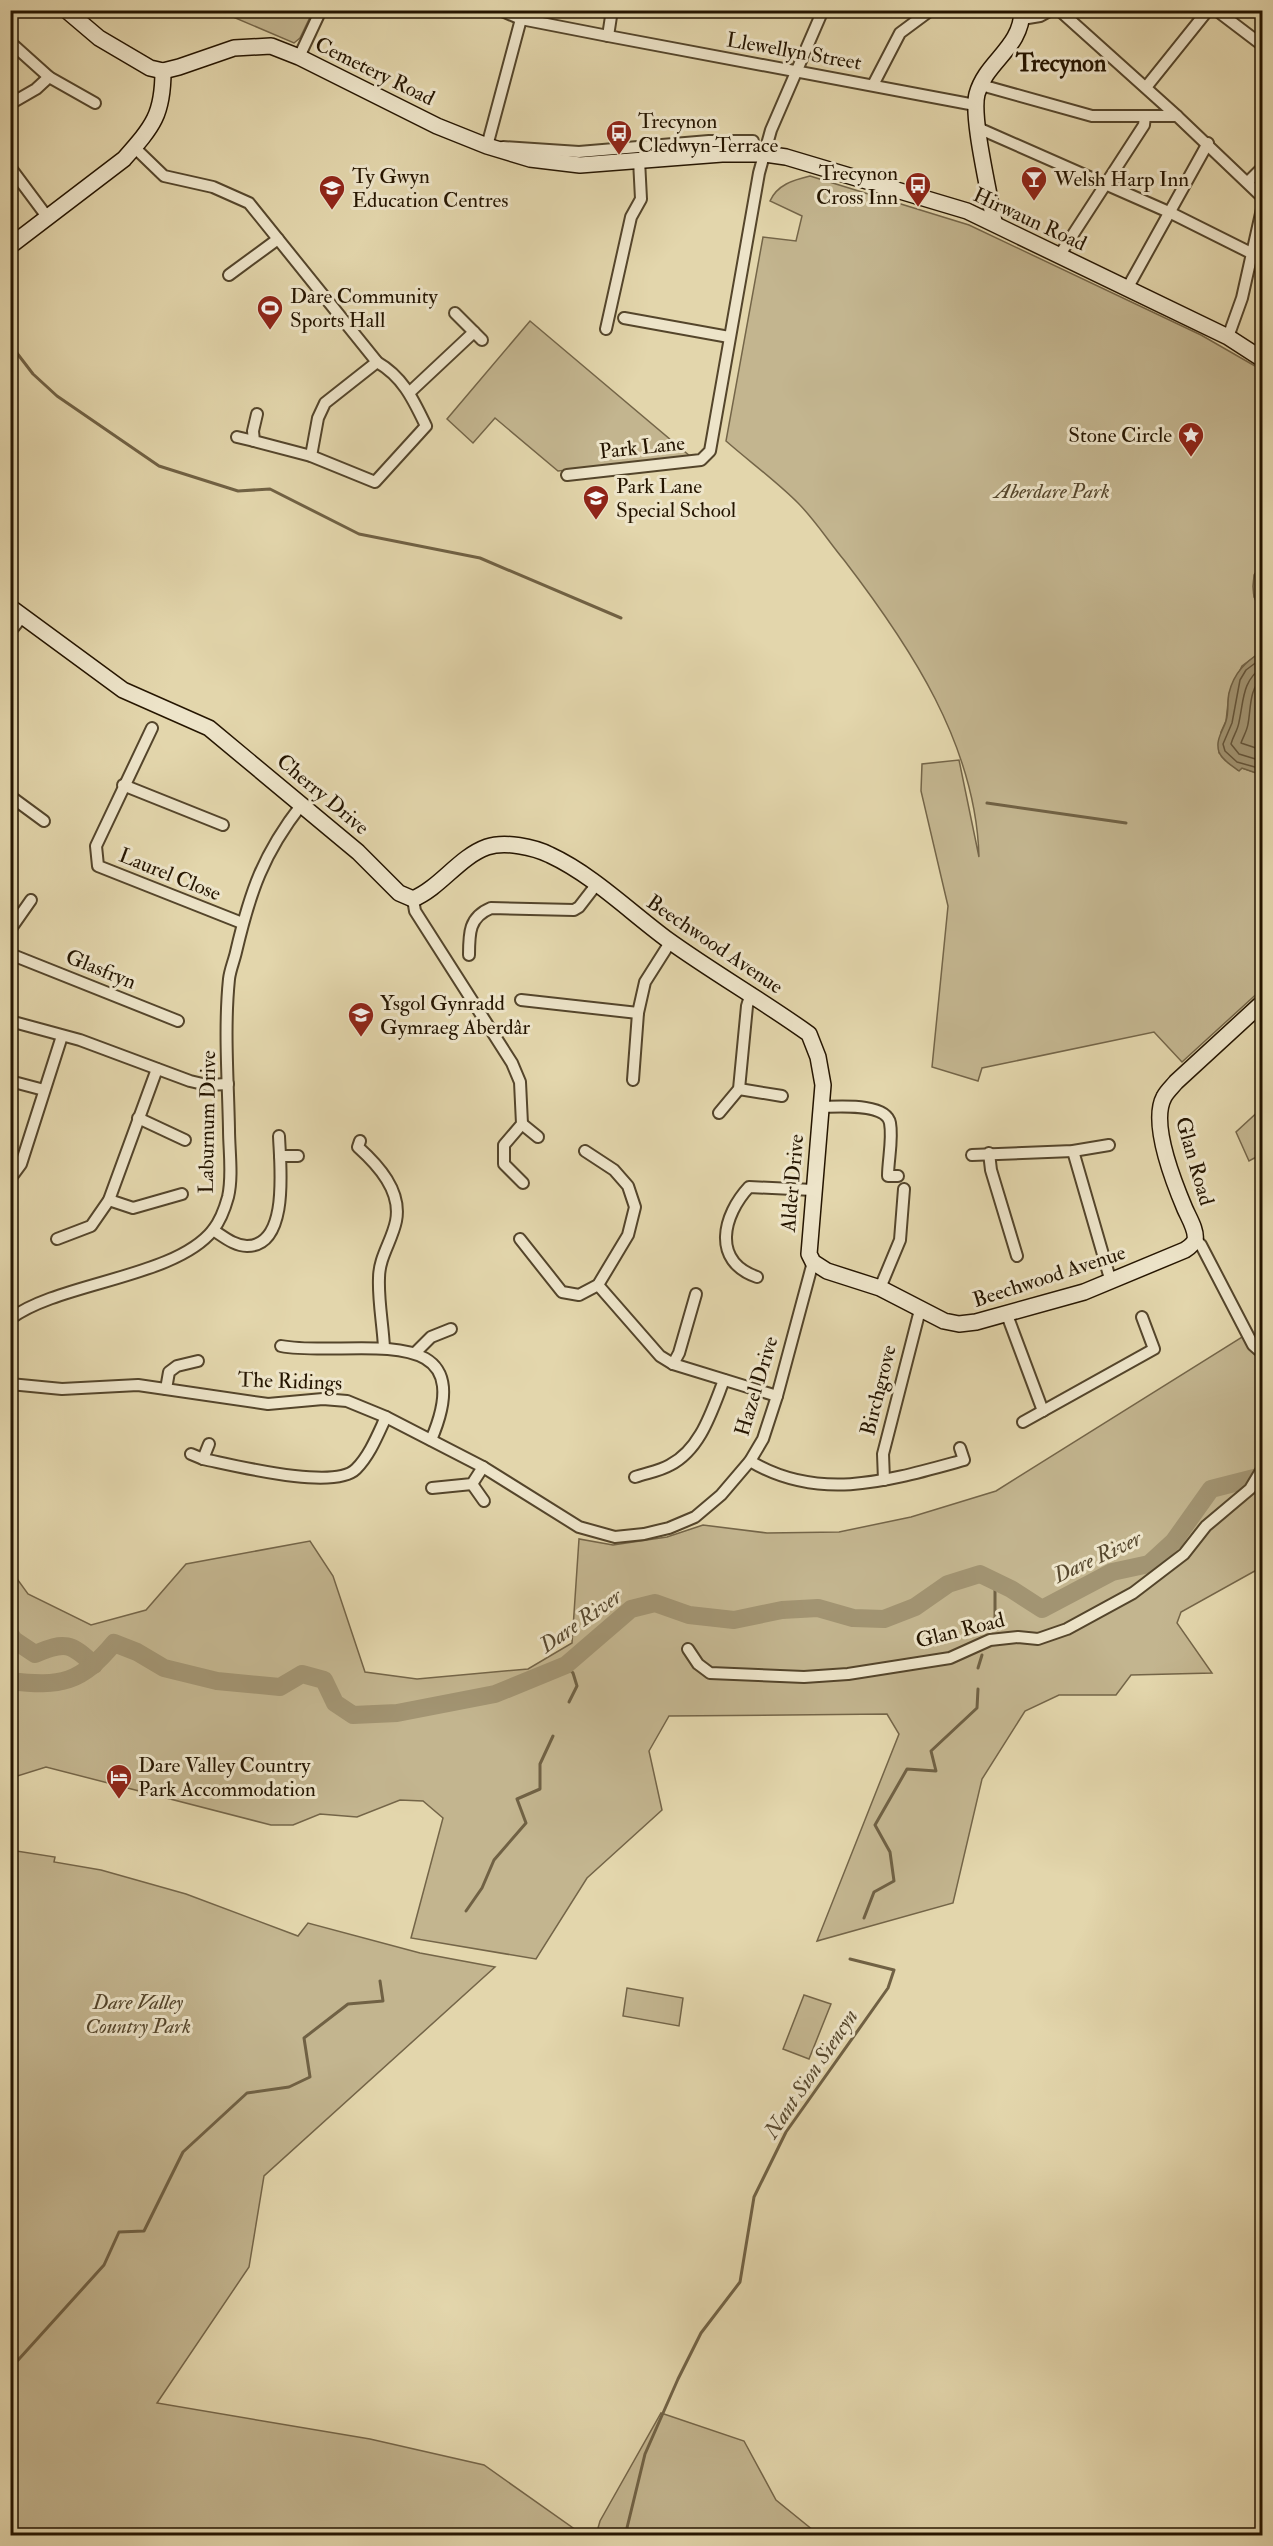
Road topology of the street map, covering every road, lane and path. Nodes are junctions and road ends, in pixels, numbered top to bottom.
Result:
1 (66, 10) edge
2 (321, 10) edge
3 (500, 10) edge
4 (612, 10) edge
5 (823, 10) edge
6 (931, 10) edge
7 (1051, 10) edge
8 (1059, 10) edge
9 (1208, 10) edge
10 (1222, 12) edge
11 (1022, 15) edge
12 (521, 19) junction
13 (608, 36) junction
14 (10, 42) edge
15 (1263, 45) edge
16 (300, 57) junction
17 (163, 71) junction
18 (796, 71) junction
19 (48, 77) junction
20 (873, 85) junction
21 (981, 85) junction
22 (1147, 86) junction
23 (95, 103) dead end
24 (10, 104) edge
25 (975, 105) junction
26 (1145, 116) junction
27 (1177, 116) junction
28 (978, 128) junction
29 (753, 141) dead end
30 (1208, 143) junction
31 (134, 147) junction
32 (492, 147) junction
33 (721, 148) junction
34 (765, 154) junction
35 (639, 160) junction
36 (10, 167) edge
37 (1263, 168) edge
38 (1248, 182) junction
39 (1104, 184) junction
40 (1263, 197) edge
41 (1263, 209) edge
42 (1171, 213) junction
43 (48, 218) junction
44 (994, 222) junction
45 (278, 239) junction
46 (10, 246) edge
47 (1258, 251) edge
48 (1059, 256) junction
49 (230, 275) dead end
50 (1128, 287) junction
51 (455, 313) dead end
52 (624, 318) dead end
53 (606, 329) dead end
54 (729, 337) junction
55 (1228, 337) junction
56 (1263, 359) edge
57 (377, 362) junction
58 (410, 392) junction
59 (257, 414) dead end
60 (237, 437) dead end
61 (254, 441) junction
62 (311, 456) junction
63 (567, 475) dead end
64 (16, 612) edge
65 (10, 632) edge
66 (152, 728) dead end
67 (123, 785) junction
68 (10, 796) edge
69 (302, 804) junction
70 (44, 821) dead end
71 (223, 825) dead end
72 (596, 885) junction
73 (413, 899) junction
74 (31, 900) dead end
75 (242, 923) junction
76 (10, 930) edge
77 (671, 941) junction
78 (10, 954) edge
79 (469, 955) dead end
80 (751, 993) junction
81 (521, 1000) dead end
82 (537, 1002) junction
83 (1263, 1003) edge
84 (638, 1013) junction
85 (536, 1014) dead end
86 (10, 1020) edge
87 (178, 1021) dead end
88 (62, 1036) junction
89 (157, 1069) junction
90 (633, 1080) dead end
91 (10, 1081) edge
92 (228, 1084) junction
93 (739, 1089) junction
94 (44, 1090) junction
95 (782, 1096) dead end
96 (820, 1107) junction
97 (719, 1113) dead end
98 (138, 1118) junction
99 (522, 1124) junction
100 (279, 1136) dead end
101 (538, 1137) dead end
102 (185, 1140) dead end
103 (360, 1141) dead end
104 (1109, 1145) dead end
105 (1073, 1150) junction
106 (585, 1151) dead end
107 (989, 1152) junction
108 (972, 1155) dead end
109 (280, 1156) junction
110 (298, 1156) dead end
111 (16, 1162) edge
112 (898, 1176) dead end
113 (10, 1179) edge
114 (523, 1183) dead end
115 (904, 1189) dead end
116 (813, 1190) junction
117 (182, 1194) dead end
118 (109, 1200) junction
119 (213, 1230) junction
120 (57, 1239) dead end
121 (520, 1239) dead end
122 (1195, 1239) junction
123 (1017, 1256) dead end
124 (813, 1262) junction
125 (757, 1277) dead end
126 (1111, 1282) junction
127 (598, 1285) junction
128 (880, 1288) junction
129 (696, 1294) dead end
130 (920, 1310) junction
131 (1007, 1315) junction
132 (1142, 1317) dead end
133 (11, 1318) edge
134 (451, 1329) dead end
135 (281, 1346) dead end
136 (384, 1348) junction
137 (415, 1353) junction
138 (1263, 1353) edge
139 (198, 1361) dead end
140 (673, 1364) junction
141 (724, 1380) junction
142 (10, 1384) edge
143 (166, 1389) junction
144 (777, 1396) junction
145 (1043, 1411) junction
146 (386, 1417) junction
147 (1023, 1422) dead end
148 (431, 1440) junction
149 (209, 1444) dead end
150 (960, 1448) dead end
151 (191, 1454) dead end
152 (203, 1459) junction
153 (750, 1461) junction
154 (483, 1467) junction
155 (1263, 1469) edge
156 (635, 1477) dead end
157 (884, 1480) junction
158 (472, 1484) junction
159 (432, 1488) dead end
160 (483, 1500) dead end
161 (688, 1649) dead end

1 - 17 street
2 - 16 street
3 - 12 street, Llewellyn Street
4 - 13 street
5 - 18 street, Park Lane
6 - 20 street
7 - 11 street
8 - 22 street
9 - 22 street
10 - 15 street
11 - 21 street
12 - 13 street, Llewellyn Street
12 - 32 street
13 - 18 street, Llewellyn Street
14 - 19 street
16 - 17 street, Cemetery Road
16 - 32 street, Cemetery Road
17 - 31 street
18 - 20 street, Llewellyn Street
18 - 34 street, Park Lane
19 - 23 street
19 - 24 street
20 - 25 street, Llewellyn Street
21 - 25 street
21 - 26 street
22 - 27 street
25 - 28 street
26 - 27 street
26 - 39 street
27 - 30 street
28 - 39 street
28 - 44 street
29 - 33 street, Cemetery Road
30 - 38 street
30 - 42 street
31 - 43 street
31 - 45 street
32 - 33 street, Cemetery Road
32 - 35 street, Cemetery Road
33 - 34 street, Cemetery Road
33 - 35 street, Cemetery Road
34 - 44 street, Hirwaun Road
34 - 54 street, Park Lane
35 - 53 street
36 - 43 street
37 - 38 street
38 - 40 street
39 - 42 street
39 - 48 street
41 - 47 street
42 - 47 street
42 - 50 street
43 - 46 street
44 - 48 street, Hirwaun Road
45 - 49 street
45 - 57 street
47 - 55 street
48 - 50 street, Hirwaun Road
50 - 55 street, Hirwaun Road
51 - 58 street
52 - 54 street
54 - 63 street, Park Lane
55 - 56 street, Hirwaun Road
57 - 58 street
57 - 62 street
58 - 62 street
59 - 61 street
60 - 61 street
61 - 62 street
64 - 65 street
64 - 69 street, Cherry Drive
66 - 67 street, Laurel Close
67 - 71 street
67 - 75 street, Laurel Close
68 - 70 street
69 - 73 street, Cherry Drive
69 - 75 street, Laburnum Drive
72 - 73 street
72 - 77 street, Beechwood Avenue
72 - 79 street
73 - 99 street
74 - 76 street
75 - 92 street, Laburnum Drive
77 - 80 street, Beechwood Avenue
77 - 84 street
78 - 87 street, Glasfryn
80 - 93 street
80 - 96 street, Beechwood Avenue
81 - 82 street
82 - 84 street
82 - 85 street
83 - 122 street, Glan Road
84 - 90 street
86 - 88 street
88 - 89 street
88 - 94 street
89 - 92 street
89 - 98 street
91 - 94 street
92 - 119 street, Laburnum Drive
93 - 95 street
93 - 97 street
94 - 111 street
96 - 112 street
96 - 116 street, Alder Drive
98 - 102 street
98 - 118 street
99 - 101 street
99 - 114 street
100 - 109 street
103 - 136 street
104 - 105 street
105 - 107 street
105 - 126 street
106 - 127 street
107 - 108 street
107 - 123 street
109 - 110 street
109 - 119 street
111 - 113 street
115 - 128 street
116 - 124 street, Alder Drive
116 - 125 street
117 - 118 street
118 - 120 street
119 - 133 street, Laburnum Drive
121 - 127 street
122 - 126 street, Beechwood Avenue
122 - 138 street, Glan Road
124 - 128 street, Beechwood Avenue
124 - 144 street, Hazel Drive
126 - 131 street, Beechwood Avenue
127 - 140 street
128 - 130 street, Beechwood Avenue
129 - 140 street
130 - 131 street, Beechwood Avenue
130 - 157 street, Birchgrove
131 - 145 street
132 - 145 street
134 - 137 street
135 - 136 street
136 - 137 street
137 - 148 street
139 - 143 street
140 - 141 street
141 - 144 street
141 - 156 street
142 - 143 street, The Ridings
143 - 146 street, The Ridings
144 - 153 street, Hazel Drive
145 - 147 street
146 - 148 street, The Ridings
146 - 152 street
148 - 154 street, The Ridings
149 - 152 street
150 - 157 street
151 - 152 street
153 - 154 street, Hazel Drive
153 - 157 street
154 - 158 street
155 - 161 street, Glan Road
158 - 159 street
158 - 160 street

